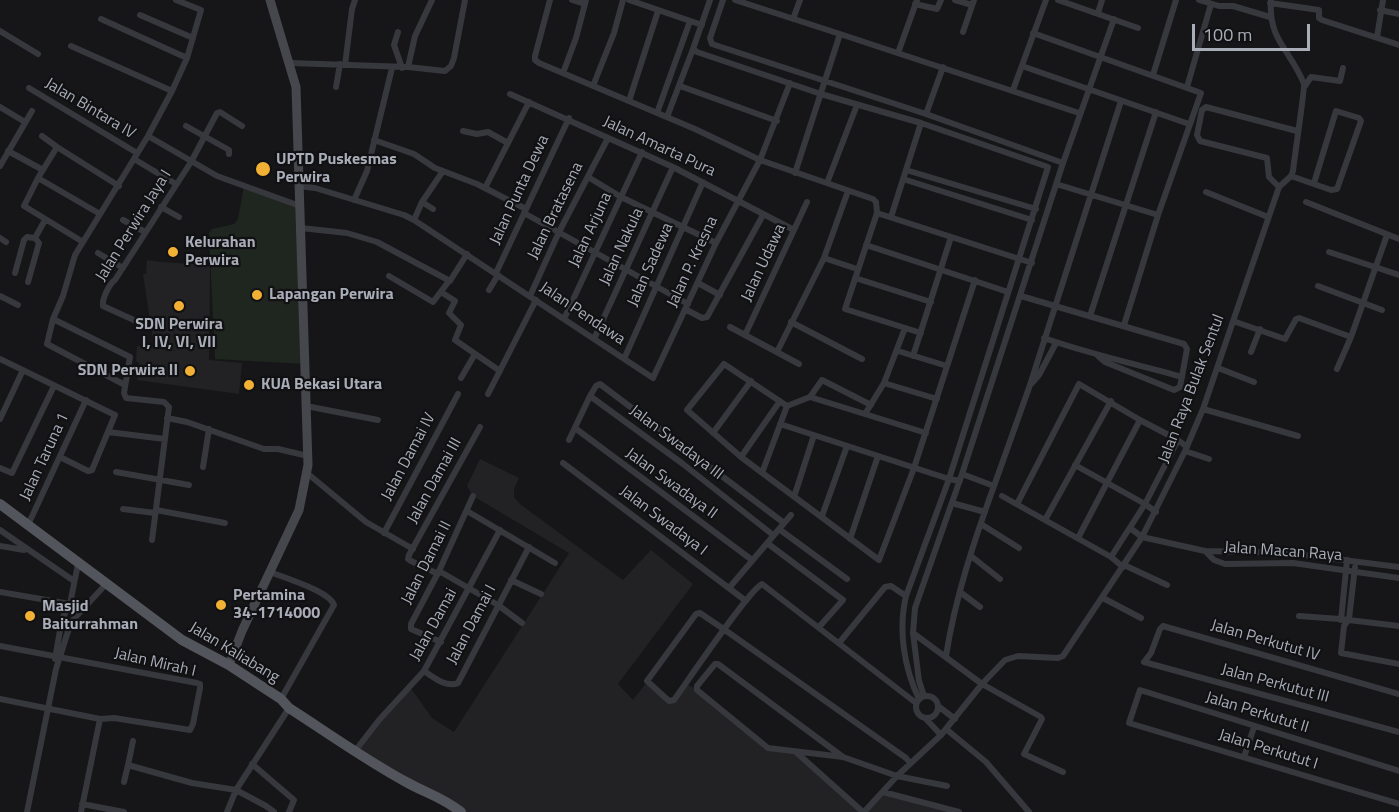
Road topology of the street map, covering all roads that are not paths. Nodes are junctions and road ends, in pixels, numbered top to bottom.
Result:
1 (176, 0) edge
2 (270, 0) edge
3 (355, 0) edge
4 (432, 0) edge
5 (465, 0) edge
6 (550, 0) edge
7 (572, 0) edge
8 (623, 0) edge
9 (629, 0) edge
10 (710, 0) edge
11 (723, 0) edge
12 (735, 0) edge
13 (761, 0) edge
14 (800, 0) edge
15 (941, 0) edge
16 (955, 0) edge
17 (1047, 0) edge
18 (1058, 0) edge
19 (1102, 0) edge
20 (1176, 0) edge
21 (1199, 0) edge
22 (1383, 0) edge
23 (586, 2) edge
24 (916, 2) edge
25 (973, 2) edge
26 (1270, 2) edge
27 (1211, 4) junction
28 (758, 8) junction
29 (1380, 10) junction
30 (658, 11) junction
31 (1098, 13) junction
32 (1399, 14) edge
33 (140, 15) dead end
34 (1270, 17) junction
35 (101, 19) dead end
36 (793, 19) junction
37 (1114, 19) junction
38 (690, 21) junction
39 (702, 25) junction
40 (1138, 28) dead end
41 (0, 32) edge
42 (398, 32) dead end
43 (963, 32) dead end
44 (1034, 33) junction
45 (840, 34) junction
46 (1377, 37) junction
47 (193, 38) junction
48 (1399, 45) edge
49 (71, 46) dead end
50 (693, 49) junction
51 (898, 53) junction
52 (38, 54) dead end
53 (1100, 57) junction
54 (187, 58) junction
55 (290, 63) junction
56 (342, 64) junction
57 (1022, 66) junction
58 (405, 67) junction
59 (943, 67) junction
60 (392, 68) junction
61 (1343, 68) dead end
62 (563, 73) junction
63 (1153, 75) junction
64 (824, 82) junction
65 (790, 83) junction
66 (593, 86) junction
67 (680, 86) junction
68 (1305, 86) junction
69 (336, 87) dead end
70 (1187, 87) junction
71 (29, 88) dead end
72 (1087, 89) junction
73 (1013, 90) junction
74 (172, 91) junction
75 (510, 93) dead end
76 (821, 94) junction
77 (1121, 100) junction
78 (629, 101) junction
79 (529, 102) junction
80 (857, 105) junction
81 (0, 107) edge
82 (32, 111) dead end
83 (1156, 112) junction
84 (657, 113) junction
85 (1079, 113) junction
86 (926, 114) junction
87 (667, 117) junction
88 (569, 118) junction
89 (777, 121) junction
90 (25, 122) junction
91 (921, 123) junction
92 (1189, 124) junction
93 (186, 126) dead end
94 (242, 126) dead end
95 (463, 131) dead end
96 (1298, 131) junction
97 (42, 136) dead end
98 (148, 136) junction
99 (205, 136) junction
100 (608, 138) junction
101 (374, 140) junction
102 (508, 143) junction
103 (57, 147) junction
104 (642, 152) junction
105 (4, 154) edge
106 (229, 154) dead end
107 (136, 156) junction
108 (760, 160) junction
109 (191, 162) junction
110 (1063, 163) junction
111 (0, 166) edge
112 (673, 167) junction
113 (43, 170) junction
114 (906, 170) junction
115 (443, 171) junction
116 (795, 173) junction
117 (1291, 176) junction
118 (588, 177) junction
119 (38, 178) junction
120 (903, 179) junction
121 (704, 182) junction
122 (827, 183) junction
123 (1314, 183) junction
124 (176, 184) junction
125 (1056, 184) junction
126 (119, 186) junction
127 (299, 186) junction
128 (485, 188) junction
129 (1279, 188) junction
130 (848, 191) junction
131 (1206, 192) dead end
132 (1090, 195) junction
133 (621, 197) junction
134 (354, 200) junction
135 (738, 200) junction
136 (1306, 201) dead end
137 (422, 202) junction
138 (807, 202) dead end
139 (1125, 205) junction
140 (300, 206) junction
141 (161, 207) junction
142 (433, 209) dead end
143 (1035, 209) junction
144 (525, 211) junction
145 (652, 213) junction
146 (877, 213) junction
147 (100, 214) junction
148 (764, 215) junction
149 (1158, 215) junction
150 (178, 217) dead end
151 (891, 217) junction
152 (1268, 217) junction
153 (45, 220) junction
154 (123, 220) dead end
155 (414, 220) junction
156 (1032, 220) junction
157 (683, 227) junction
158 (301, 228) junction
159 (794, 230) junction
160 (145, 232) junction
161 (559, 232) junction
162 (1387, 235) junction
163 (951, 237) junction
164 (35, 238) junction
165 (1399, 239) edge
166 (83, 242) junction
167 (716, 243) junction
168 (866, 245) junction
169 (594, 252) junction
170 (1329, 252) dead end
171 (98, 254) dead end
172 (467, 254) junction
173 (824, 258) junction
174 (1020, 259) junction
175 (1032, 263) junction
176 (1377, 267) junction
177 (123, 268) junction
178 (857, 269) junction
179 (942, 269) junction
180 (626, 270) junction
181 (15, 273) dead end
182 (497, 274) junction
183 (1399, 274) edge
184 (389, 276) dead end
185 (855, 278) junction
186 (975, 280) junction
187 (449, 281) junction
188 (28, 282) dead end
189 (698, 283) junction
190 (657, 286) junction
191 (1318, 286) dead end
192 (489, 290) dead end
193 (441, 292) junction
194 (1008, 292) junction
195 (720, 295) junction
196 (0, 296) edge
197 (530, 296) junction
198 (1021, 296) junction
199 (536, 300) junction
200 (931, 302) junction
201 (1363, 303) junction
202 (18, 305) dead end
203 (686, 306) junction
204 (1054, 306) junction
205 (1382, 310) dead end
206 (1090, 316) junction
207 (53, 319) junction
208 (564, 319) junction
209 (136, 321) dead end
210 (1233, 321) junction
211 (791, 322) junction
212 (1124, 326) junction
213 (730, 327) dead end
214 (905, 328) junction
215 (1260, 329) junction
216 (921, 333) junction
217 (746, 335) junction
218 (1351, 337) junction
219 (1044, 338) junction
220 (594, 339) junction
221 (1056, 343) junction
222 (897, 351) junction
223 (777, 352) junction
224 (1251, 352) dead end
225 (475, 354) junction
226 (1097, 355) junction
227 (913, 356) junction
228 (0, 358) edge
229 (624, 359) junction
230 (862, 359) dead end
231 (799, 364) dead end
232 (947, 366) junction
233 (1218, 368) junction
234 (1337, 369) dead end
235 (23, 370) junction
236 (500, 371) junction
237 (1182, 377) junction
238 (461, 378) dead end
239 (653, 378) joint
240 (751, 381) junction
241 (1254, 382) dead end
242 (884, 383) junction
243 (125, 385) junction
244 (1030, 385) junction
245 (54, 386) junction
246 (458, 394) dead end
247 (488, 394) dead end
248 (590, 396) junction
249 (810, 397) junction
250 (937, 399) junction
251 (87, 400) junction
252 (780, 400) junction
253 (1111, 401) junction
254 (870, 405) junction
255 (306, 406) junction
256 (787, 406) junction
257 (1203, 409) junction
258 (865, 414) junction
259 (0, 418) edge
260 (167, 418) junction
261 (378, 420) dead end
262 (1140, 420) junction
263 (780, 424) junction
264 (480, 427) dead end
265 (575, 428) junction
266 (209, 429) junction
267 (108, 432) junction
268 (713, 433) junction
269 (926, 433) junction
270 (814, 435) junction
271 (1298, 436) dead end
272 (165, 439) junction
273 (569, 440) dead end
274 (1178, 440) junction
275 (847, 446) junction
276 (1186, 449) junction
277 (308, 456) junction
278 (878, 456) junction
279 (60, 457) junction
280 (741, 457) junction
281 (1209, 459) dead end
282 (563, 463) dead end
283 (1075, 465) junction
284 (203, 467) dead end
285 (0, 468) edge
286 (914, 468) junction
287 (116, 472) dead end
288 (307, 473) junction
289 (762, 473) junction
290 (961, 478) junction
291 (949, 479) junction
292 (160, 480) junction
293 (1107, 484) junction
294 (189, 485) dead end
295 (994, 486) junction
296 (473, 496) dead end
297 (1002, 496) dead end
298 (794, 497) junction
299 (952, 503) junction
300 (0, 504) edge
301 (1017, 504) junction
302 (1145, 504) junction
303 (123, 509) dead end
304 (467, 511) junction
305 (156, 512) junction
306 (985, 512) junction
307 (1156, 512) junction
308 (790, 515) dead end
309 (822, 516) junction
310 (1045, 520) junction
311 (225, 522) dead end
312 (981, 524) junction
313 (28, 525) junction
314 (781, 526) junction
315 (1130, 528) junction
316 (0, 530) edge
317 (500, 530) junction
318 (384, 533) junction
319 (773, 535) junction
320 (1142, 537) junction
321 (1078, 538) junction
322 (850, 539) junction
323 (152, 540) dead end
324 (767, 543) junction
325 (0, 546) edge
326 (529, 547) junction
327 (1019, 548) dead end
328 (413, 549) junction
329 (28, 551) junction
330 (1205, 551) junction
331 (920, 555) junction
332 (970, 556) junction
333 (1112, 557) junction
334 (932, 558) junction
335 (752, 560) junction
336 (1347, 560) junction
337 (1356, 561) junction
338 (555, 563) dead end
339 (78, 564) junction
340 (1124, 566) junction
341 (1399, 567) edge
342 (1346, 569) junction
343 (1355, 570) junction
344 (270, 572) junction
345 (438, 573) junction
346 (1399, 578) edge
347 (848, 579) dead end
348 (1000, 579) dead end
349 (511, 580) junction
350 (74, 581) junction
351 (107, 583) junction
352 (1167, 585) dead end
353 (469, 588) junction
354 (729, 588) junction
355 (0, 592) edge
356 (960, 592) junction
357 (541, 594) dead end
358 (906, 596) junction
359 (1102, 598) junction
360 (746, 601) junction
361 (70, 604) junction
362 (498, 605) junction
363 (980, 607) dead end
364 (79, 611) junction
365 (1299, 616) dead end
366 (1141, 618) dead end
367 (1340, 619) junction
368 (1349, 620) junction
369 (522, 623) dead end
370 (1344, 626) junction
371 (1399, 626) edge
372 (819, 627) junction
373 (725, 630) junction
374 (913, 633) junction
375 (441, 642) junction
376 (838, 644) junction
377 (0, 646) edge
378 (946, 656) junction
379 (58, 657) junction
380 (1144, 662) joint
381 (1399, 664) edge
382 (229, 665) junction
383 (424, 672) junction
384 (982, 684) junction
385 (1399, 694) edge
386 (0, 699) edge
387 (281, 699) junction
388 (919, 699) junction
389 (938, 706) junction
390 (47, 708) junction
391 (289, 708) junction
392 (100, 718) junction
393 (925, 718) junction
394 (954, 719) junction
395 (1130, 723) joint
396 (1254, 727) junction
397 (943, 732) junction
398 (1399, 732) edge
399 (133, 741) dead end
400 (355, 751) junction
401 (797, 753) junction
402 (843, 757) junction
403 (1244, 757) junction
404 (910, 763) junction
405 (252, 764) junction
406 (128, 765) junction
407 (1399, 771) edge
408 (1063, 772) dead end
409 (897, 776) junction
410 (124, 782) dead end
411 (947, 786) dead end
412 (236, 790) junction
413 (883, 792) junction
414 (82, 804) junction
415 (1399, 804) edge
416 (27, 812) edge
417 (81, 812) edge
418 (124, 812) edge
419 (227, 812) edge
420 (274, 812) edge
421 (289, 812) edge
422 (461, 812) edge
423 (864, 812) edge
424 (959, 812) edge
425 (1029, 812) edge

1 - 47 street
2 - 55 street
3 - 56 street
4 - 58 street
5 - 58 street
6 - 62 street
7 - 23 street
8 - 66 street
9 - 30 street
10 - 39 street
11 - 64 street
12 - 28 street
13 - 28 street
14 - 36 street
15 - 24 street
16 - 25 street
17 - 44 street
18 - 31 street
19 - 31 street
20 - 63 street
21 - 27 street
22 - 29 street
23 - 62 street
24 - 51 street
25 - 43 street
26 - 34 street
26 - 46 street
27 - 34 street
27 - 70 street
28 - 36 street
29 - 32 street
29 - 46 street
30 - 38 street
30 - 78 street
31 - 37 street
33 - 47 street
34 - 68 street
35 - 54 street
36 - 45 street
37 - 40 street
37 - 53 street
38 - 39 street
38 - 84 street
39 - 50 street
41 - 52 street
42 - 58 street
44 - 53 street
44 - 57 street
45 - 51 street
45 - 64 street
46 - 48 street
47 - 54 street
49 - 74 street
50 - 65 street
50 - 67 street
51 - 59 street
53 - 63 street
53 - 72 street
54 - 74 street
55 - 56 street
55 - 127 street
56 - 60 street
56 - 69 street
57 - 72 street
57 - 73 street
58 - 60 street
59 - 73 street
59 - 86 street
60 - 101 street
61 - 68 street
62 - 66 street
63 - 70 street
64 - 76 street
64 - 86 street
65 - 76 street
65 - 89 street, Jalan P. Kresna
66 - 78 street
67 - 87 street
67 - 89 street
68 - 96 street
70 - 92 street
71 - 107 street, Jalan Bintara IV
72 - 77 street
72 - 85 street
73 - 85 street
74 - 98 street
75 - 79 street, Jalan Amarta Pura
76 - 80 street
76 - 116 street
77 - 83 street
77 - 132 street
78 - 84 street
79 - 88 street, Jalan Amarta Pura
79 - 102 street
80 - 91 street
80 - 122 street
81 - 90 street
82 - 90 street
83 - 92 street
83 - 139 street
84 - 87 street
85 - 110 street
86 - 110 street
87 - 108 street
88 - 100 street, Jalan Amarta Pura
88 - 144 street, Jalan Punta Dewa
89 - 108 street, Jalan P. Kresna
90 - 105 street
91 - 114 street
91 - 143 street
92 - 149 street
93 - 99 street
94 - 99 street, Jalan Perwira Jaya I
95 - 102 street
96 - 117 street
96 - 129 street
97 - 103 street
98 - 107 street
98 - 109 street
99 - 106 street
99 - 109 street, Jalan Perwira Jaya I
100 - 104 street, Jalan Amarta Pura
100 - 118 street, Jalan Bratasena
101 - 115 street
101 - 134 street
102 - 128 street
103 - 113 street
103 - 126 street
104 - 112 street, Jalan Amarta Pura
104 - 133 street, Jalan Arjuna
105 - 111 street
105 - 113 street
107 - 124 street, Jalan Bintara IV
107 - 126 street
108 - 116 street
108 - 135 street, Jalan P. Kresna
109 - 124 street, Jalan Perwira Jaya I
109 - 140 street
110 - 125 street
112 - 121 street, Jalan Amarta Pura
112 - 145 street, Jalan Nakula
113 - 119 street
114 - 120 street
114 - 143 street
115 - 128 street
115 - 137 street
116 - 122 street
117 - 123 street
117 - 129 street, Jalan Raya Bulak Sentul
118 - 133 street
118 - 161 street, Jalan Bratasena
119 - 147 street
119 - 153 street
120 - 151 street
120 - 156 street
121 - 135 street, Jalan Amarta Pura
121 - 157 street, Jalan Sadewa
122 - 130 street
123 - 123 street
124 - 141 street, Jalan Perwira Jaya I
125 - 132 street
125 - 175 street
126 - 147 street
127 - 134 street, Jalan Pendawa
127 - 140 street
128 - 144 street
129 - 152 street, Jalan Raya Bulak Sentul
130 - 146 street
130 - 173 street
131 - 152 street
132 - 139 street
132 - 204 street
133 - 145 street
133 - 169 street, Jalan Arjuna
134 - 155 street, Jalan Pendawa
135 - 148 street, Jalan Amarta Pura
135 - 167 street, Jalan P. Kresna
136 - 162 street
137 - 142 street
137 - 155 street
138 - 159 street, Jalan Udawa
139 - 149 street
139 - 206 street
140 - 158 street
141 - 150 street
141 - 160 street, Jalan Perwira Jaya I
143 - 156 street
144 - 161 street
144 - 182 street, Jalan Punta Dewa
145 - 157 street
145 - 180 street, Jalan Nakula
146 - 151 street
146 - 168 street
147 - 166 street
148 - 159 street, Jalan Amarta Pura
148 - 195 street
149 - 212 street
151 - 163 street
152 - 210 street, Jalan Raya Bulak Sentul
153 - 164 street
153 - 166 street
154 - 160 street
155 - 172 street, Jalan Pendawa
156 - 174 street
157 - 167 street
157 - 190 street, Jalan Sadewa
158 - 187 street
158 - 255 street
159 - 217 street, Jalan Udawa
160 - 177 street, Jalan Perwira Jaya I
161 - 169 street
161 - 197 street, Jalan Bratasena
162 - 165 street
162 - 176 street
163 - 174 street
163 - 179 street
164 - 181 street
164 - 188 street
166 - 207 street
167 - 189 street, Jalan P. Kresna
168 - 178 street
168 - 179 street
169 - 180 street
169 - 208 street, Jalan Arjuna
170 - 176 street
171 - 177 street
172 - 182 street, Jalan Pendawa
172 - 187 street
173 - 178 street
173 - 211 street
174 - 175 street
174 - 194 street
175 - 198 street
176 - 183 street
176 - 201 street
177 - 209 street, Jalan Perwira Jaya I
178 - 185 street
179 - 186 street
179 - 200 street
180 - 190 street
180 - 220 street, Jalan Nakula
182 - 192 street, Jalan Punta Dewa
182 - 197 street, Jalan Pendawa
184 - 193 street
185 - 200 street
185 - 214 street
186 - 194 street
186 - 232 street
187 - 193 street
189 - 195 street
189 - 203 street, Jalan P. Kresna
190 - 203 street
190 - 229 street, Jalan Sadewa
191 - 201 street
193 - 225 street
194 - 291 street
195 - 203 street
196 - 202 street
197 - 199 street, Jalan Pendawa
198 - 204 street
198 - 290 street
199 - 208 street, Jalan Pendawa
199 - 236 street
200 - 216 street
201 - 205 street
201 - 218 street
203 - 239 street, Jalan P. Kresna
204 - 206 street
204 - 219 street
206 - 212 street
207 - 243 street
207 - 243 street
208 - 220 street, Jalan Pendawa
210 - 215 street
210 - 233 street, Jalan Raya Bulak Sentul
211 - 223 street
211 - 230 street
212 - 237 street
213 - 217 street
214 - 216 street
214 - 222 street
215 - 218 street
215 - 224 street
216 - 227 street
217 - 223 street
218 - 234 street
219 - 221 street
219 - 244 street
220 - 229 street, Jalan Pendawa
221 - 226 street
221 - 244 street
222 - 227 street
222 - 242 street
223 - 231 street
225 - 236 street
225 - 238 street
226 - 237 street
226 - 237 street
227 - 232 street
228 - 235 street
229 - 239 street, Jalan Pendawa
232 - 250 street
233 - 241 street
233 - 257 street, Jalan Raya Bulak Sentul
235 - 245 street
235 - 259 street
236 - 247 street
240 - 252 street
240 - 268 street
240 - 268 street
242 - 250 street
242 - 254 street
243 - 260 street
244 - 295 street
245 - 251 street
245 - 285 street
246 - 318 street, Jalan Damai IV
248 - 265 street
248 - 314 street
248 - 319 street, Jalan Swadaya III
249 - 254 street
249 - 256 street
249 - 258 street
250 - 269 street
251 - 267 street
251 - 279 street, Jalan Taruna 1
252 - 256 street
252 - 280 street
253 - 262 street
253 - 283 street
253 - 301 street
254 - 258 street
255 - 261 street
255 - 277 street
256 - 263 street
257 - 271 street
257 - 276 street, Jalan Raya Bulak Sentul
258 - 269 street
260 - 266 street
260 - 272 street
262 - 274 street
262 - 293 street
263 - 270 street
263 - 289 street
264 - 328 street, Jalan Damai III
265 - 273 street
265 - 335 street, Jalan Swadaya II
266 - 277 street
266 - 284 street
267 - 272 street
267 - 279 street
268 - 280 street
269 - 286 street
270 - 275 street
270 - 298 street
272 - 292 street
274 - 276 street
274 - 302 street
275 - 278 street
275 - 309 street
276 - 281 street
276 - 307 street, Jalan Raya Bulak Sentul
277 - 288 street
278 - 286 street
278 - 322 street
279 - 313 street, Jalan Taruna 1
280 - 289 street
282 - 354 street, Jalan Swadaya I
283 - 293 street
283 - 310 street
286 - 291 street
286 - 322 street
287 - 292 street
288 - 318 street, Jalan Damai III
288 - 344 street
289 - 298 street
290 - 291 street
290 - 295 street
290 - 299 street
291 - 331 street
292 - 294 street
292 - 305 street
293 - 302 street
293 - 321 street
295 - 306 street
296 - 304 street, Jalan Damai II
297 - 301 street
298 - 309 street
299 - 306 street
299 - 334 street
300 - 313 main road, Jalan Kaliabang
301 - 310 street
302 - 307 street
302 - 315 street
303 - 305 street
304 - 317 street
304 - 345 street, Jalan Damai II
305 - 311 street
305 - 323 street
306 - 312 street
307 - 320 street, Jalan Raya Bulak Sentul
308 - 314 street
309 - 322 street
310 - 321 street
312 - 327 street
312 - 332 street
313 - 339 main road, Jalan Kaliabang
314 - 319 street
314 - 347 street
315 - 320 street, Jalan Macan Raya
315 - 333 street
316 - 329 street
317 - 326 street
317 - 353 street, Jalan Damai
318 - 328 street, Jalan Damai III
319 - 324 street
320 - 330 street, Jalan Macan Raya
320 - 340 street, Jalan Raya Bulak Sentul
321 - 333 street
324 - 335 street
324 - 372 street
325 - 329 street
326 - 338 street
326 - 349 street, Jalan Damai I
328 - 345 street, Jalan Damai III
329 - 350 street
330 - 336 street, Jalan Macan Raya
330 - 342 street, Jalan Macan Raya
331 - 334 street
331 - 358 street
332 - 348 street
332 - 356 street
333 - 340 street
334 - 374 street
335 - 354 street
336 - 337 street, Jalan Macan Raya
336 - 342 street
337 - 341 street, Jalan Macan Raya
337 - 343 street
339 - 350 street
339 - 351 main road, Jalan Kaliabang
340 - 352 street
340 - 359 street, Jalan Raya Bulak Sentul
342 - 343 street, Jalan Macan Raya
342 - 367 street
343 - 346 street, Jalan Macan Raya
343 - 368 street
344 - 382 street
344 - 387 street
345 - 353 street
345 - 375 street, Jalan Damai II
349 - 357 street
349 - 362 street, Jalan Damai I
350 - 361 street
351 - 364 street
351 - 382 main road, Jalan Kaliabang
353 - 362 street
353 - 375 street, Jalan Damai
354 - 360 street, Jalan Swadaya I
355 - 361 street
356 - 363 street
356 - 378 street
358 - 376 street
358 - 388 street
359 - 366 street
359 - 384 street, Jalan Raya Bulak Sentul
360 - 372 street
360 - 373 street
361 - 364 street
361 - 379 street
362 - 369 street
362 - 383 street, Jalan Damai I
364 - 379 street
365 - 367 street
367 - 368 street
367 - 370 street
368 - 370 street
368 - 371 street
370 - 381 street
372 - 376 street
373 - 373 street
373 - 404 street
374 - 378 street
374 - 388 street
375 - 383 street, Jalan Damai
376 - 388 street
377 - 379 street
378 - 384 street
379 - 390 street
379 - 392 street, Jalan Mirah I
380 - 385 street, Jalan Perkutut IV
380 - 398 street, Jalan Perkutut III
382 - 387 main road, Jalan Kaliabang
383 - 400 street, Jalan Damai
384 - 394 street, Jalan Raya Bulak Sentul
384 - 408 street
386 - 390 street, Jalan Mirah I
387 - 391 main road, Jalan Kaliabang
388 - 389 street
388 - 393 street
389 - 393 street
389 - 394 street
390 - 392 street, Jalan Mirah I
390 - 416 street
391 - 400 main road, Jalan Kaliabang
391 - 405 street
392 - 414 street
393 - 397 street
394 - 397 street, Jalan Raya Bulak Sentul
395 - 396 street, Jalan Perkutut II
395 - 403 street, Jalan Perkutut I
396 - 403 street
396 - 407 street, Jalan Perkutut II
397 - 404 street, Jalan Raya Bulak Sentul
397 - 425 street
399 - 406 street
400 - 422 main road, Jalan Kaliabang
401 - 402 street
401 - 402 street
401 - 423 street
402 - 409 street
403 - 415 street, Jalan Perkutut I
404 - 409 street, Jalan Raya Bulak Sentul
405 - 412 street
405 - 421 street
406 - 410 street
406 - 412 street
409 - 411 street
409 - 413 street, Jalan Raya Bulak Sentul
412 - 419 street
412 - 420 street
413 - 423 street, Jalan Raya Bulak Sentul
413 - 424 street
414 - 417 street
414 - 418 street

